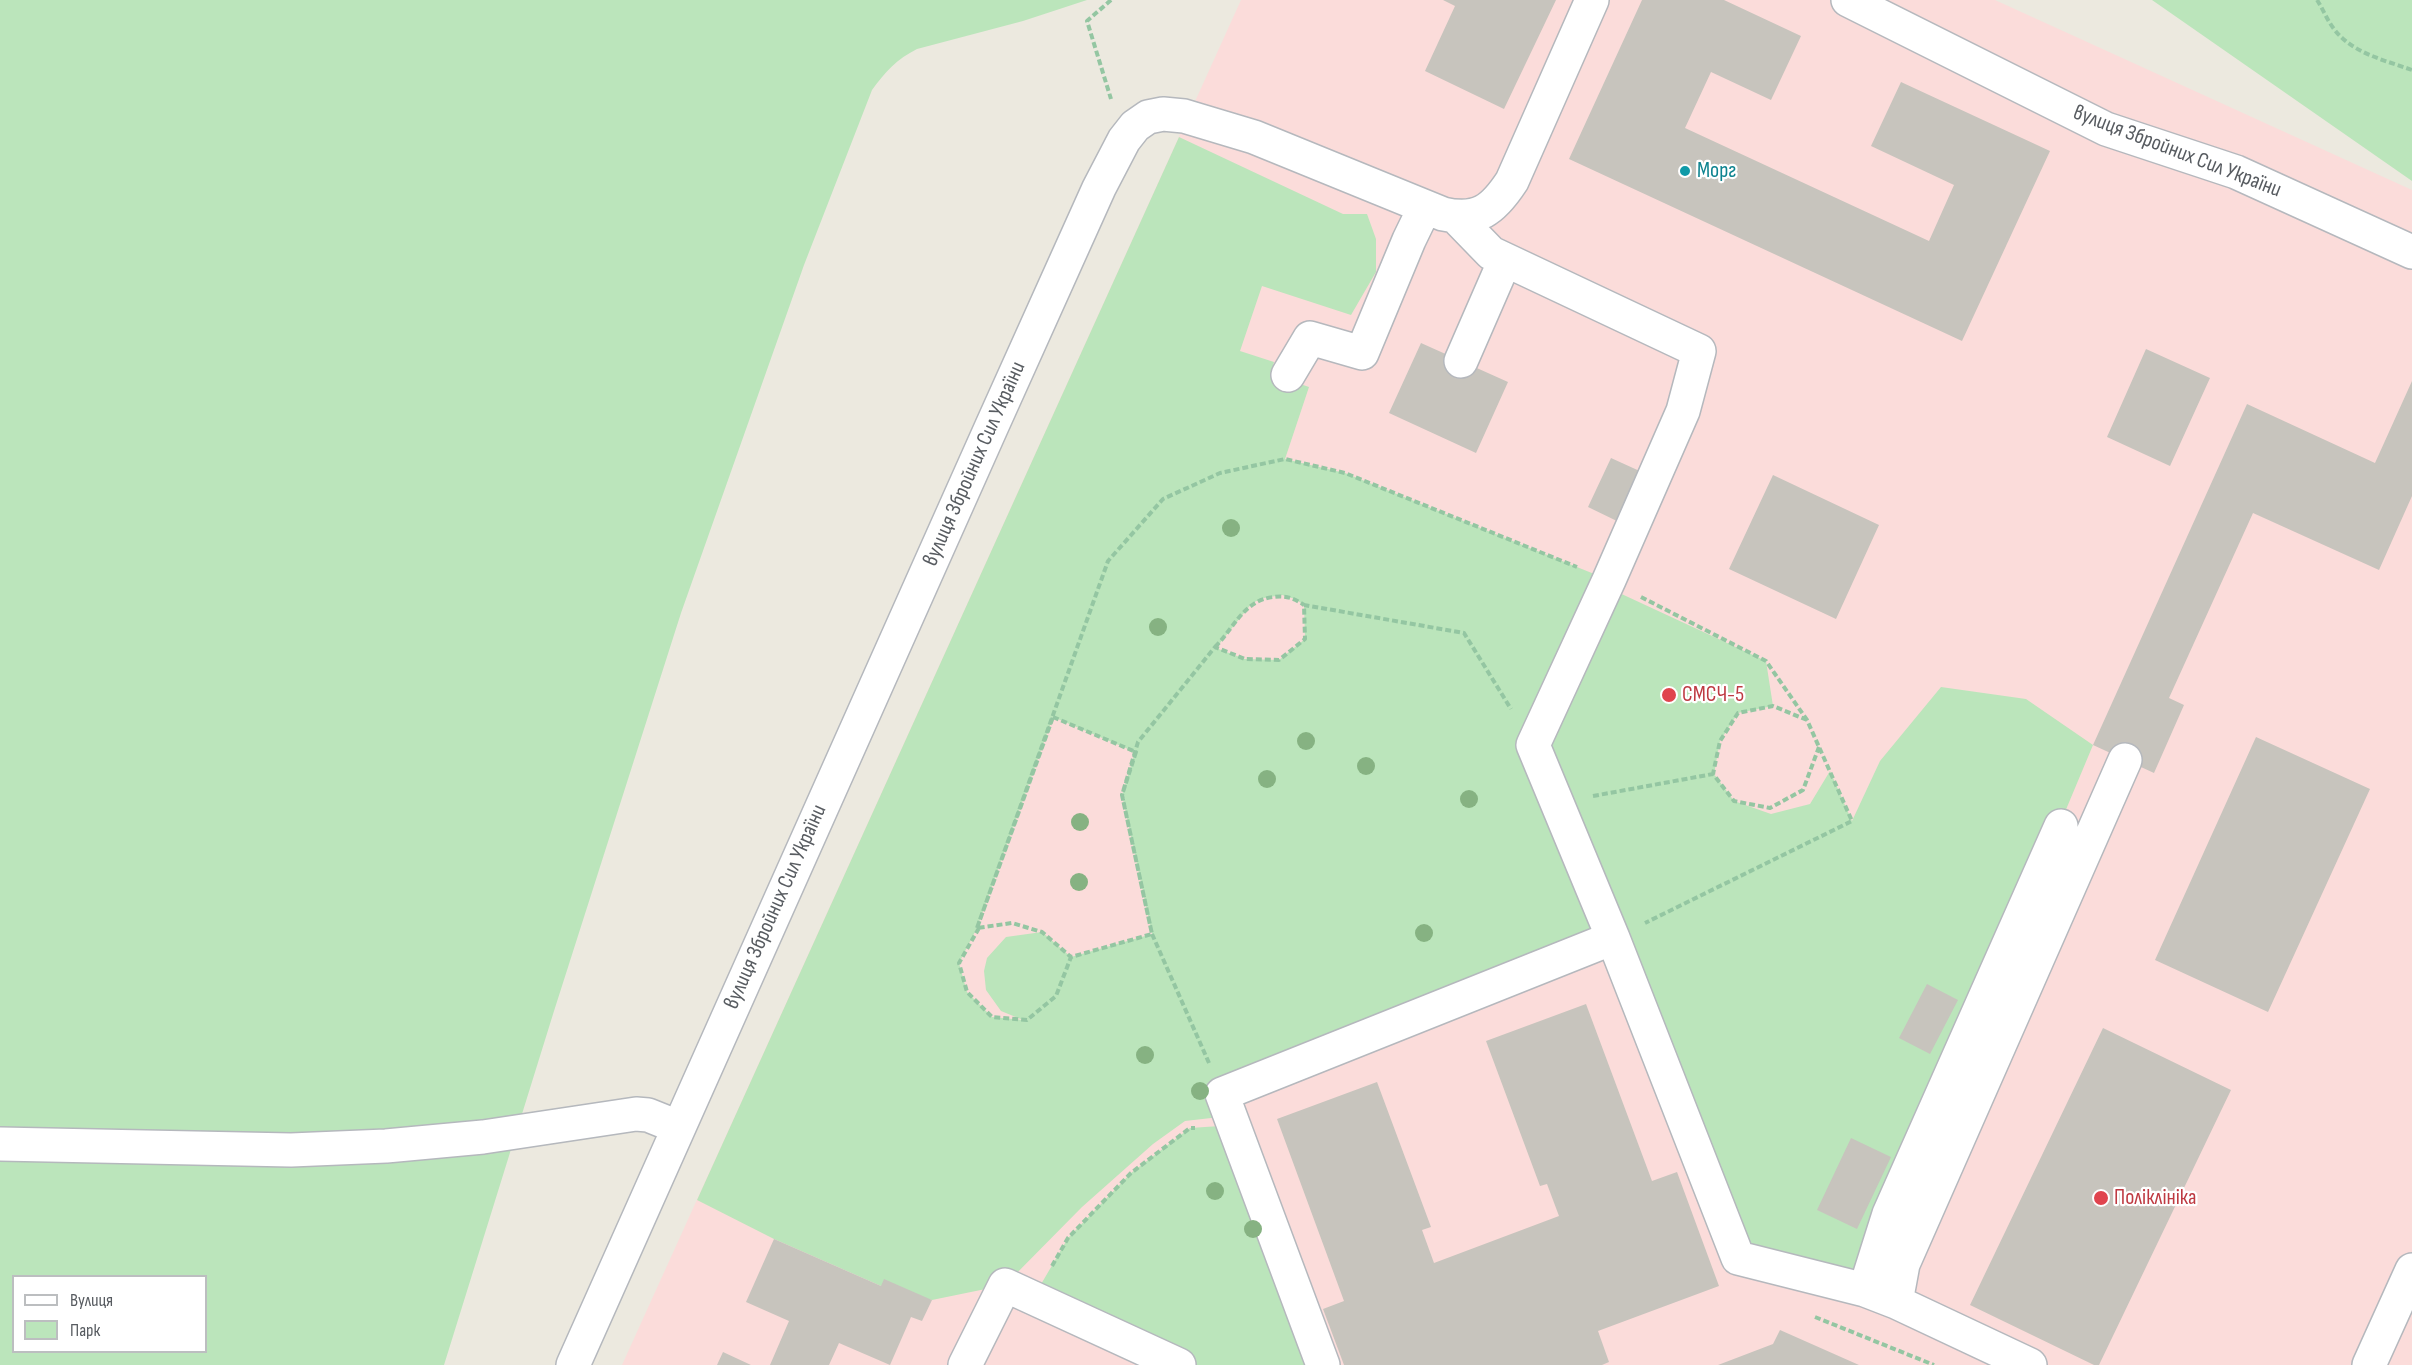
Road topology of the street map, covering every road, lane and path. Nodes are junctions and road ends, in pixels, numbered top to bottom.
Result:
1 (1111, 0) edge
2 (1592, 0) edge
3 (1848, 0) edge
4 (2317, 0) edge
5 (2412, 70) edge
6 (1124, 140) junction
7 (1425, 207) junction
8 (1457, 218) junction
9 (2412, 252) edge
10 (1505, 260) junction
11 (1461, 361) dead end
12 (1288, 375) dead end
13 (1609, 580) junction
14 (1304, 605) junction
15 (1215, 647) junction
16 (1053, 717) junction
17 (1808, 720) junction
18 (1533, 745) junction
19 (1819, 747) junction
20 (1136, 752) junction
21 (2125, 760) dead end
22 (1713, 774) junction
23 (1555, 800) junction
24 (2061, 826) dead end
25 (978, 928) junction
26 (1152, 934) junction
27 (1613, 938) junction
28 (1071, 957) junction
29 (1222, 1094) junction
30 (1235, 1125) junction
31 (678, 1126) junction
32 (0, 1144) edge
33 (2412, 1270) edge
34 (1864, 1290) junction
35 (1033, 1298) junction
36 (1896, 1302) junction
37 (1814, 1317) dead end
38 (573, 1365) edge
39 (965, 1365) edge
40 (1179, 1365) edge
41 (1323, 1365) edge
42 (1934, 1365) edge
43 (2030, 1365) edge
44 (2369, 1365) edge

1 - 6 path
2 - 8 street
3 - 9 street, вулиця Збройних Сил України
4 - 5 path
6 - 7 street, вулиця Збройних Сил України
6 - 31 street, вулиця Збройних Сил України
7 - 8 street, вулиця Збройних Сил України
7 - 12 street
8 - 10 street
10 - 11 street
10 - 13 street
13 - 16 path
13 - 17 path
13 - 18 street
14 - 15 path
14 - 15 path
14 - 18 path
15 - 20 path
16 - 20 path
16 - 25 path
17 - 19 path
17 - 22 path
18 - 23 street
19 - 22 path
19 - 27 path
20 - 26 path
21 - 36 street
22 - 23 path
23 - 27 street
24 - 34 street
25 - 28 path
25 - 28 path
26 - 28 path
26 - 29 path
27 - 29 street
27 - 34 street
29 - 30 street
30 - 35 path
30 - 41 street
31 - 32 street
31 - 38 street, вулиця Збройних Сил України
33 - 44 street
34 - 36 street
35 - 39 street
35 - 40 street
36 - 43 street
37 - 42 path

